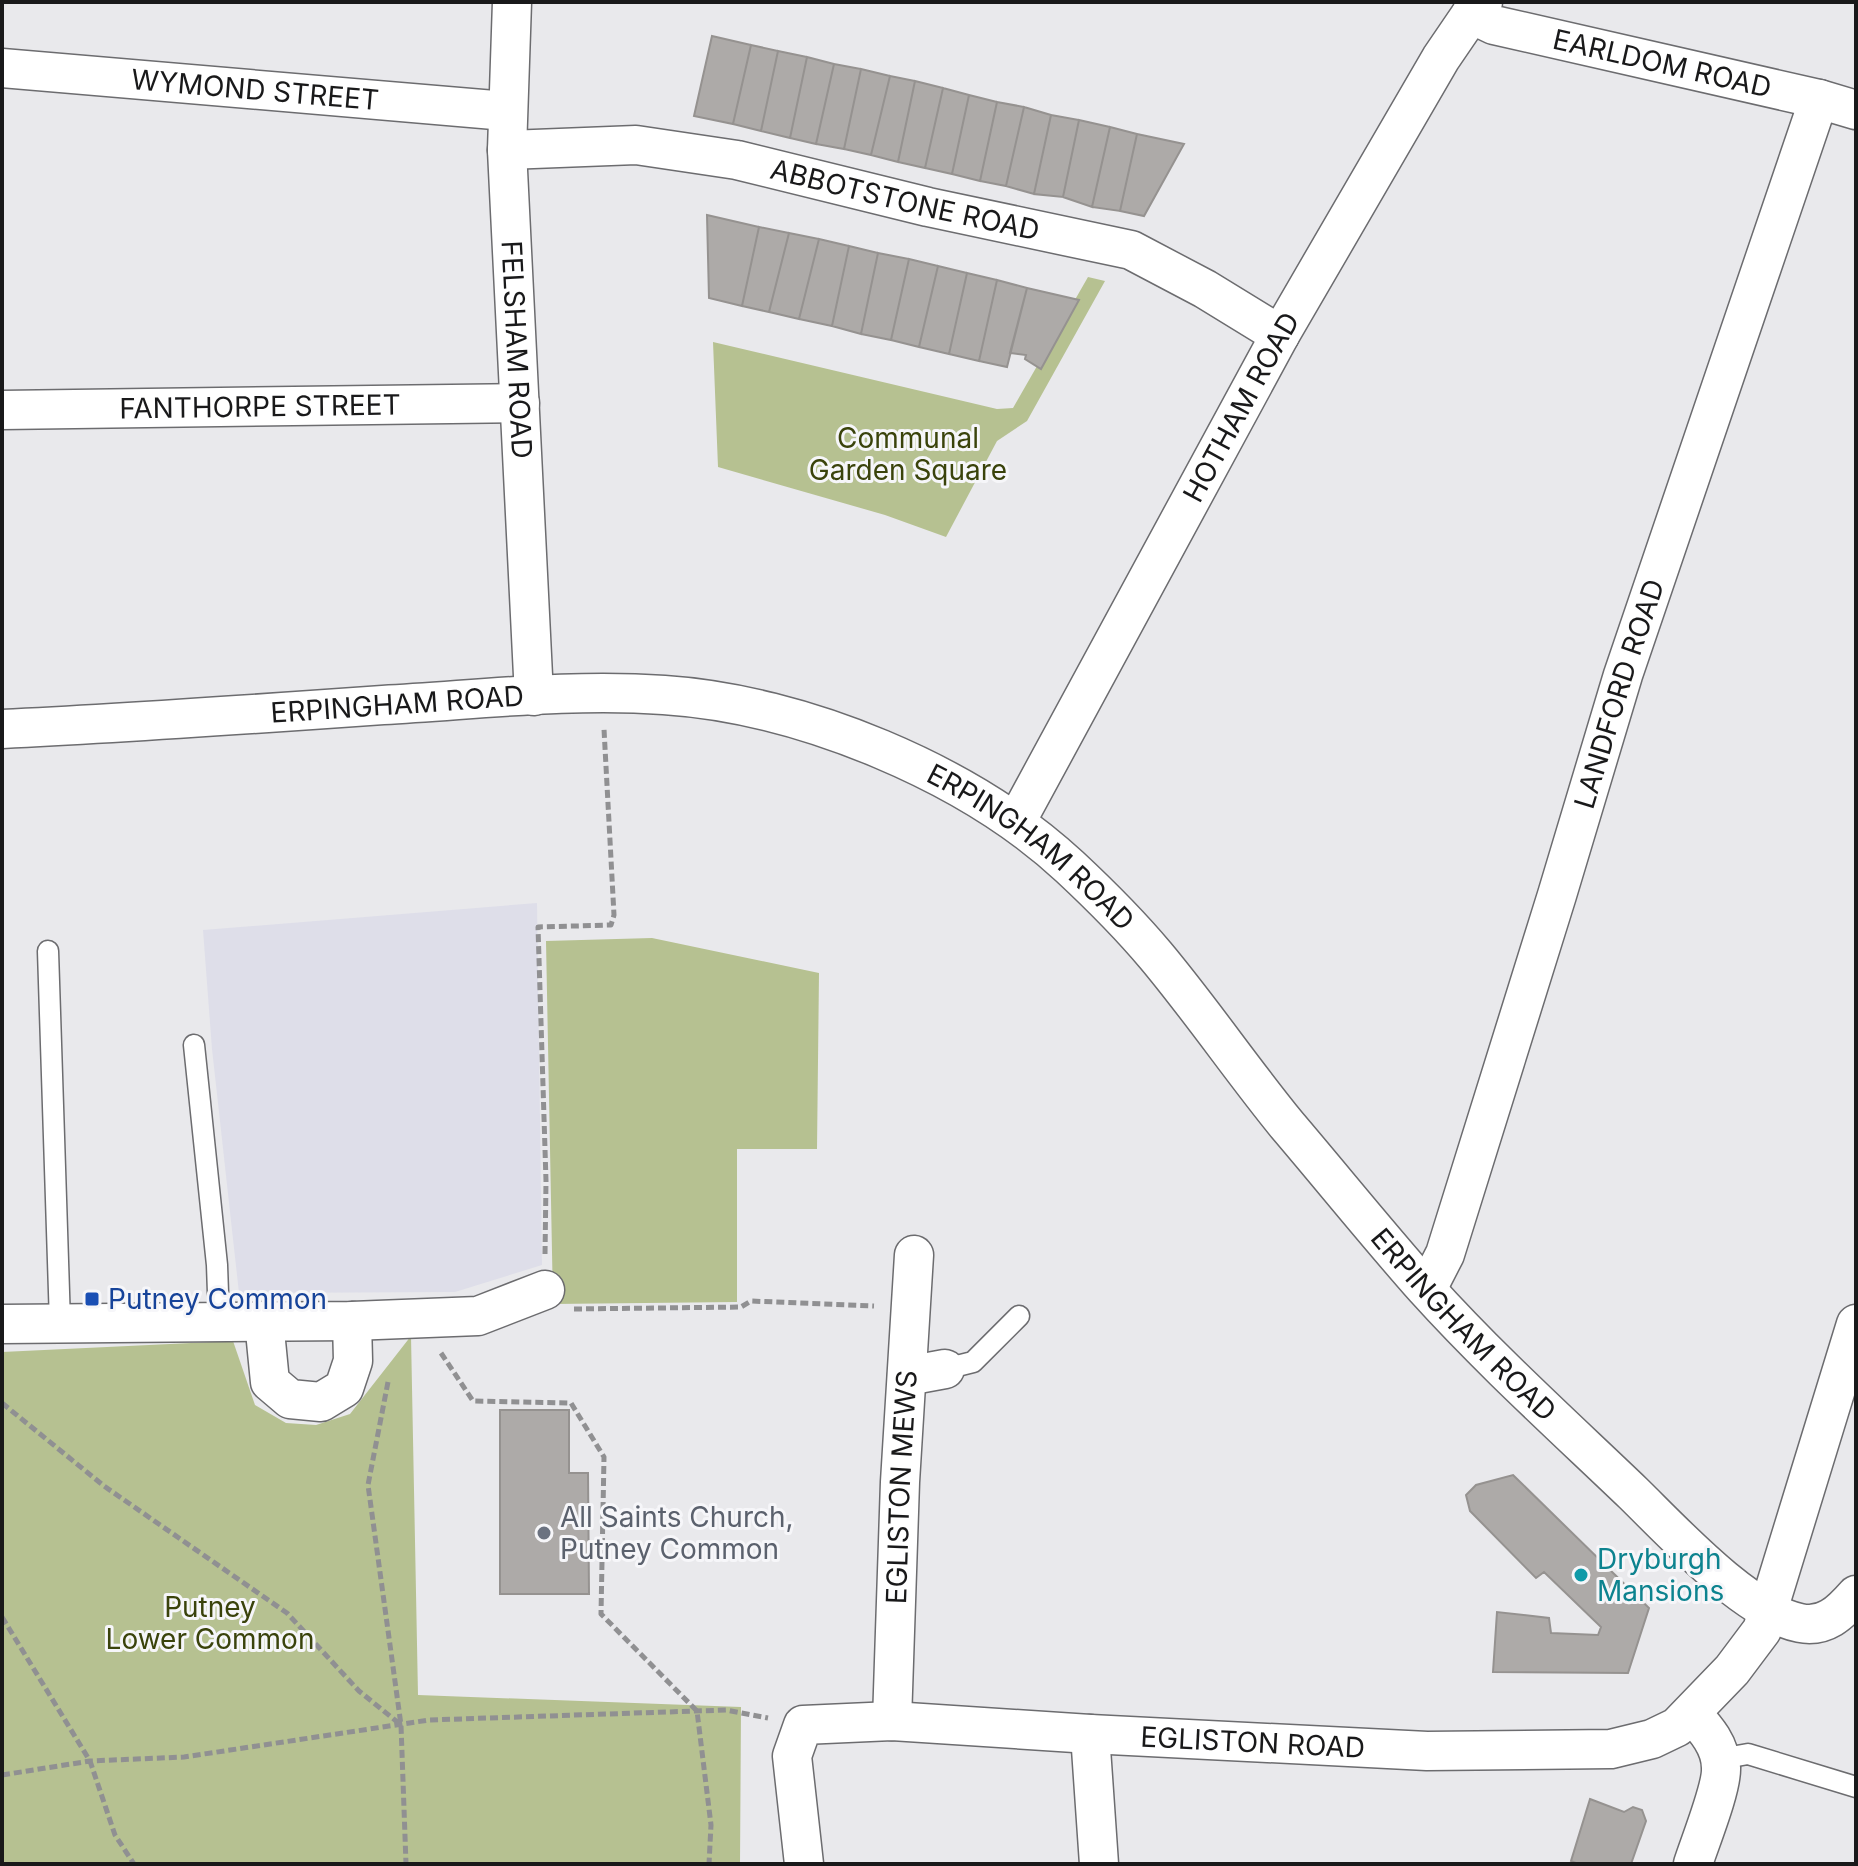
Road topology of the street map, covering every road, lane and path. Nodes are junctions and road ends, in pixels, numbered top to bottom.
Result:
1 (512, 2) edge
2 (1477, 8) edge
3 (2, 68) edge
4 (1819, 99) junction
5 (1856, 110) edge
6 (506, 111) junction
7 (507, 150) junction
8 (1280, 335) junction
9 (520, 403) junction
10 (2, 410) edge
11 (598, 692) junction
12 (534, 696) junction
13 (2, 729) edge
14 (1016, 822) junction
15 (48, 951) dead end
16 (194, 1045) dead end
17 (914, 1255) dead end
18 (1427, 1289) junction
19 (545, 1290) junction
20 (912, 1313) junction
21 (1019, 1316) dead end
22 (433, 1317) junction
23 (219, 1321) junction
24 (264, 1321) junction
25 (352, 1321) junction
26 (60, 1323) junction
27 (2, 1324) edge
28 (1856, 1324) edge
29 (945, 1369) joint
30 (907, 1376) junction
31 (389, 1379) dead end
32 (2, 1403) edge
33 (1854, 1600) edge
34 (1769, 1611) junction
35 (2, 1617) edge
36 (697, 1711) junction
37 (1692, 1714) junction
38 (892, 1721) junction
39 (401, 1725) junction
40 (803, 1725) junction
41 (1090, 1734) junction
42 (1720, 1759) junction
43 (90, 1761) junction
44 (2, 1775) edge
45 (1856, 1787) edge
46 (134, 1864) edge
47 (406, 1864) edge
48 (709, 1864) edge
49 (804, 1864) edge
50 (1099, 1864) edge
51 (1693, 1864) edge

1 - 6 street, FELSHAM ROAD
2 - 4 street, EARLDOM ROAD
2 - 8 street, HOTHAM ROAD
3 - 6 street, WYMOND STREET
4 - 5 street, EARLDOM ROAD
4 - 18 street, LANDFORD ROAD
6 - 7 street, FELSHAM ROAD
7 - 8 street, ABBOTSTONE ROAD
7 - 9 street, FELSHAM ROAD
8 - 14 street, HOTHAM ROAD
9 - 10 street, FANTHORPE STREET
9 - 12 street, FELSHAM ROAD
11 - 12 street, ERPINGHAM ROAD
11 - 14 street, ERPINGHAM ROAD
11 - 19 path
12 - 13 street, ERPINGHAM ROAD
14 - 18 street, ERPINGHAM ROAD
15 - 26 lane
16 - 23 lane
17 - 20 street, EGLISTON MEWS
18 - 34 street, ERPINGHAM ROAD
19 - 20 path
19 - 22 street
20 - 30 street, EGLISTON MEWS
21 - 29 lane
22 - 25 street
22 - 36 path
23 - 24 street
23 - 26 street
24 - 25 street
24 - 25 street
26 - 27 street
28 - 34 street, EGLISTON ROAD
29 - 30 street
30 - 38 street, EGLISTON MEWS
31 - 39 path
32 - 39 path
33 - 34 street, ERPINGHAM ROAD
34 - 37 street, EGLISTON ROAD
35 - 43 path
36 - 39 path
36 - 40 path
36 - 48 path
37 - 41 street, EGLISTON ROAD
37 - 42 street
38 - 40 street, EGLISTON ROAD
38 - 41 street, EGLISTON ROAD
39 - 43 path
39 - 47 path
40 - 49 street
41 - 50 street
42 - 45 lane
42 - 51 street
43 - 44 path
43 - 46 path

